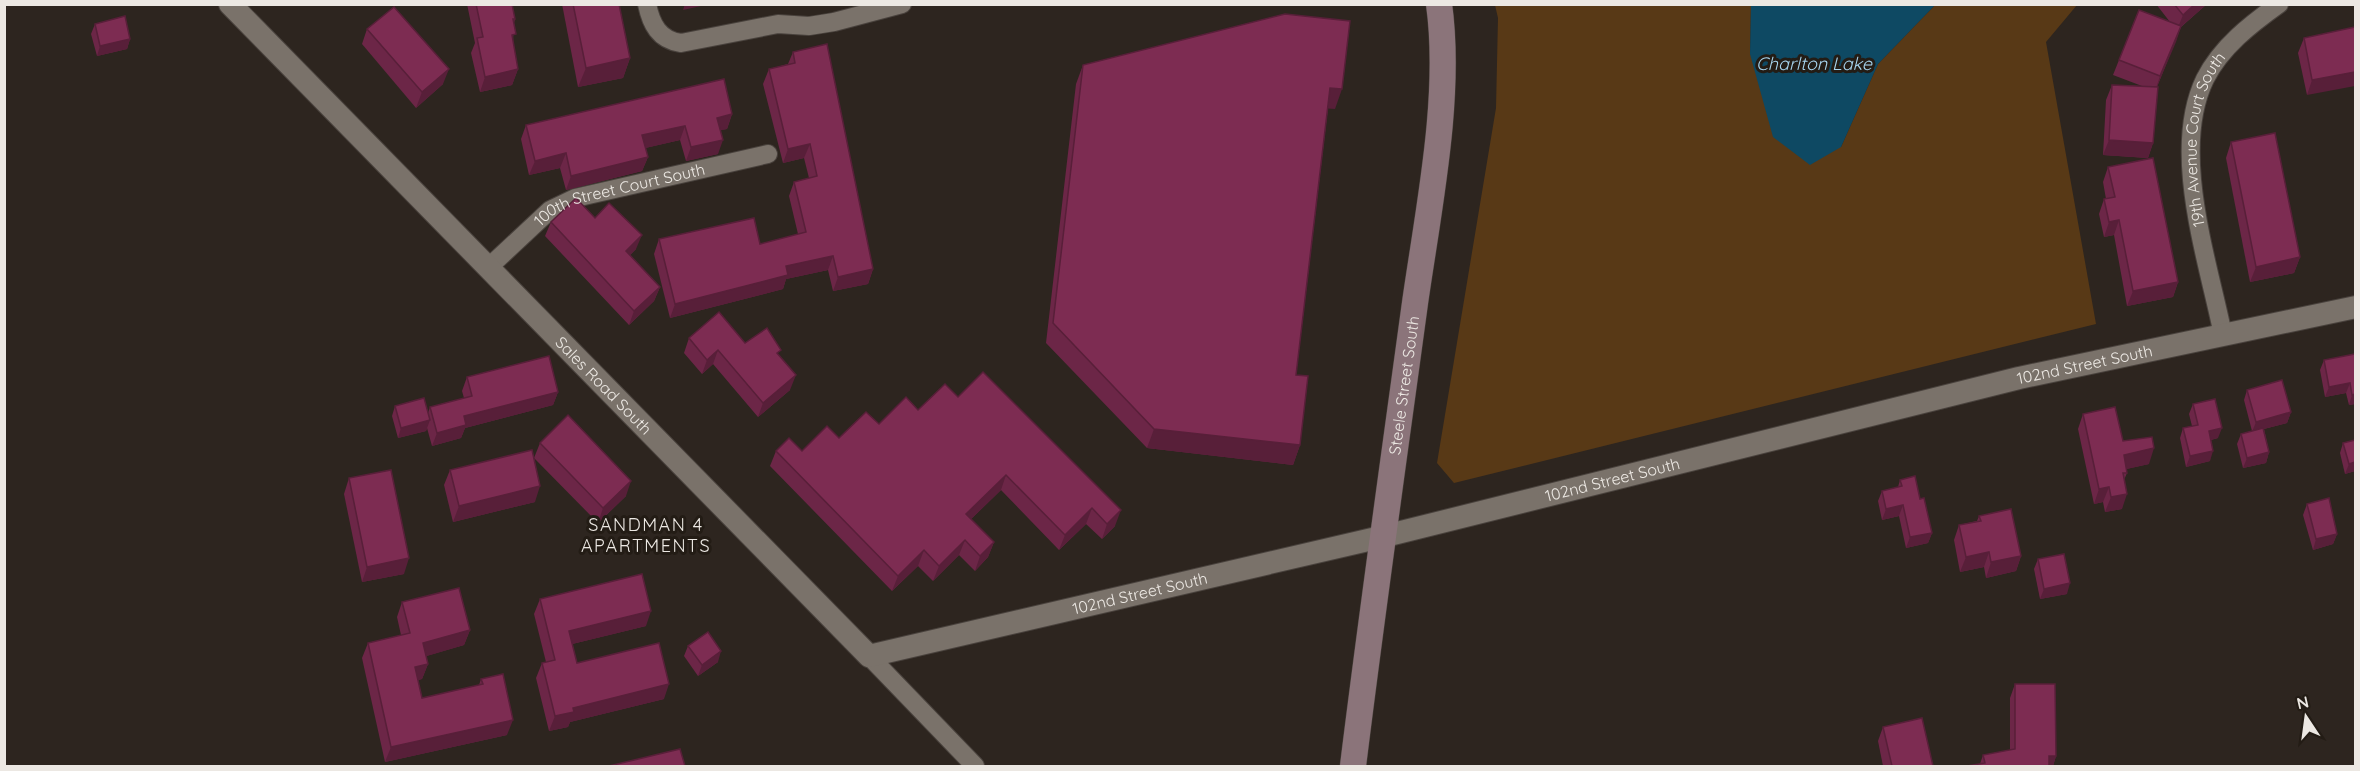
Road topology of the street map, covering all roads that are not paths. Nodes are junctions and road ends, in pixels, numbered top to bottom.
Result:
1 (230, 4) edge
2 (647, 4) edge
3 (902, 4) edge
4 (1438, 4) edge
5 (2279, 4) edge
6 (861, 9) edge
7 (768, 154) dead end
8 (490, 266) junction
9 (2355, 308) edge
10 (2223, 335) junction
11 (1382, 537) junction
12 (869, 656) junction
13 (975, 766) edge
14 (1353, 766) edge

1 - 8 street, Sales Road South
2 - 6 street
3 - 6 street
4 - 11 main road, Steele Street South
5 - 10 street, 19th Avenue Court South
7 - 8 street, 100th Street Court South
8 - 12 street, Sales Road South
9 - 10 street, 102nd Street South
10 - 11 street, 102nd Street South
11 - 12 street, 102nd Street South
11 - 14 main road, Steele Street South
12 - 13 street, Sales Road South

